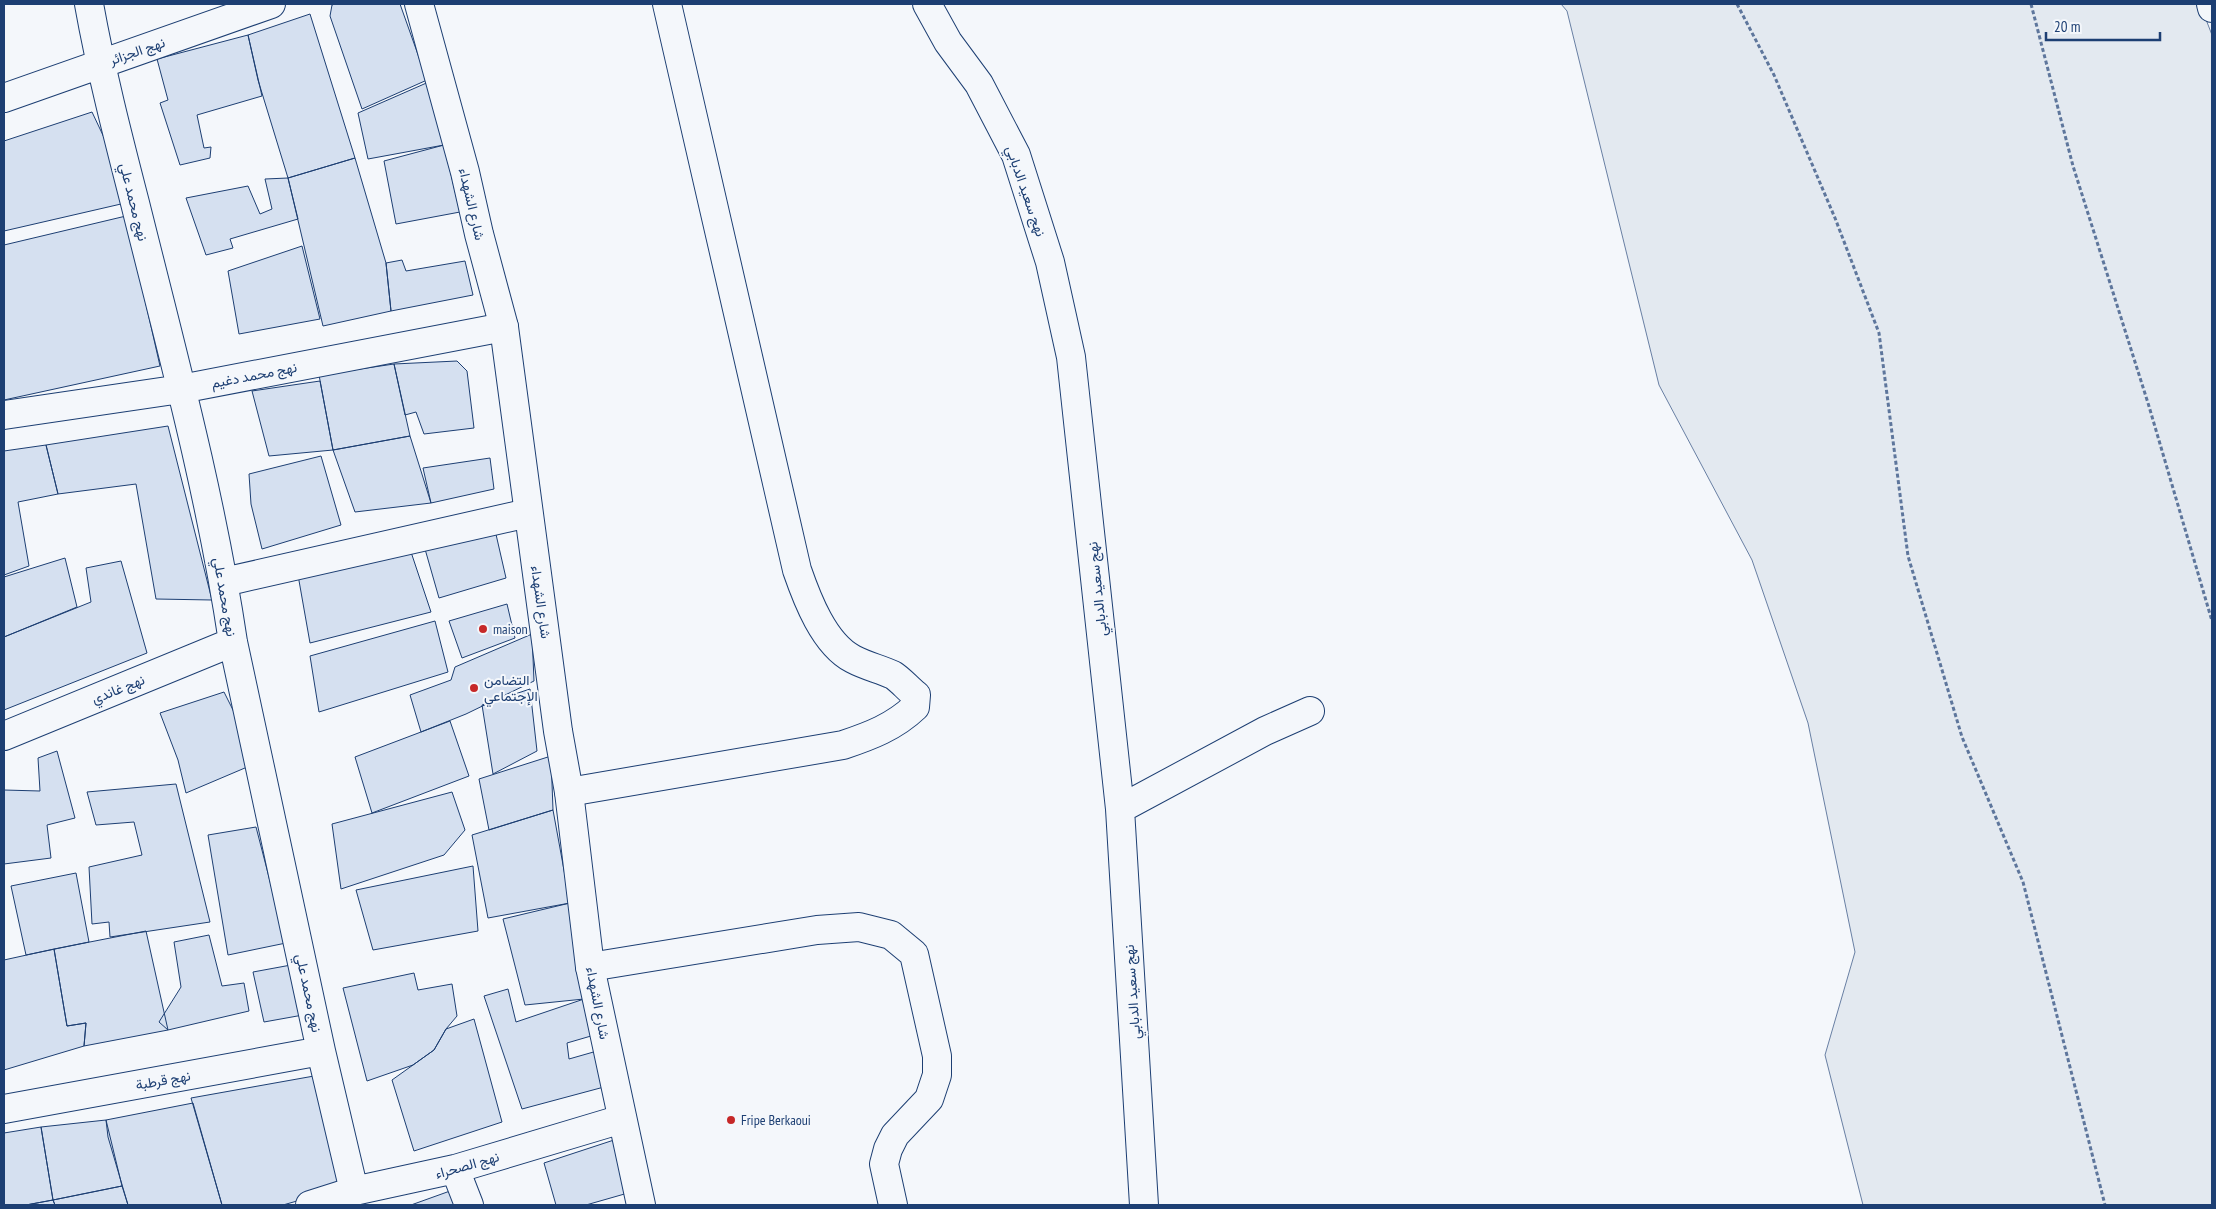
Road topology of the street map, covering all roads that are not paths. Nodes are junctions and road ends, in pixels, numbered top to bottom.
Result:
1 (90, 4) edge
2 (271, 4) edge
3 (419, 4) edge
4 (667, 4) edge
5 (927, 4) edge
6 (2211, 4) edge
7 (2212, 8) edge
8 (100, 64) junction
9 (4, 98) edge
10 (504, 327) junction
11 (181, 389) junction
12 (4, 415) edge
13 (528, 513) junction
14 (224, 582) junction
15 (233, 642) junction
16 (1310, 711) dead end
17 (4, 736) edge
18 (570, 792) junction
19 (1120, 809) junction
20 (590, 967) junction
21 (321, 1051) junction
22 (4, 1109) edge
23 (622, 1119) junction
24 (455, 1169) junction
25 (354, 1192) junction
26 (310, 1205) edge
27 (469, 1205) edge
28 (641, 1205) edge
29 (893, 1205) edge
30 (1144, 1205) edge

1 - 8 street, نهج محمد علي
2 - 8 street, نهج الجزائر
3 - 10 street, شارع الشهداء
4 - 18 street
5 - 19 street, نهج سعيد الدبابي
6 - 7 street
8 - 9 street, نهج الجزائر
8 - 11 street, نهج محمد علي
10 - 11 street, نهج محمد دغيم
10 - 13 street, شارع الشهداء
11 - 12 street, نهج محمد دغيم
11 - 14 street, نهج محمد علي
13 - 14 street
13 - 18 street, شارع الشهداء
14 - 15 street, نهج محمد علي
15 - 17 street, نهج غاندي
15 - 21 street, نهج محمد علي
16 - 19 street
18 - 20 street, شارع الشهداء
19 - 30 street, نهج سعيد الدبابي
20 - 23 street, شارع الشهداء
20 - 29 street
21 - 22 street, نهج قرطبة
21 - 25 street, نهج محمد علي
23 - 24 street, نهج الصحراء
23 - 28 street, شارع الشهداء
24 - 25 street, نهج الصحراء
24 - 27 street
25 - 26 street, نهج الصحراء

